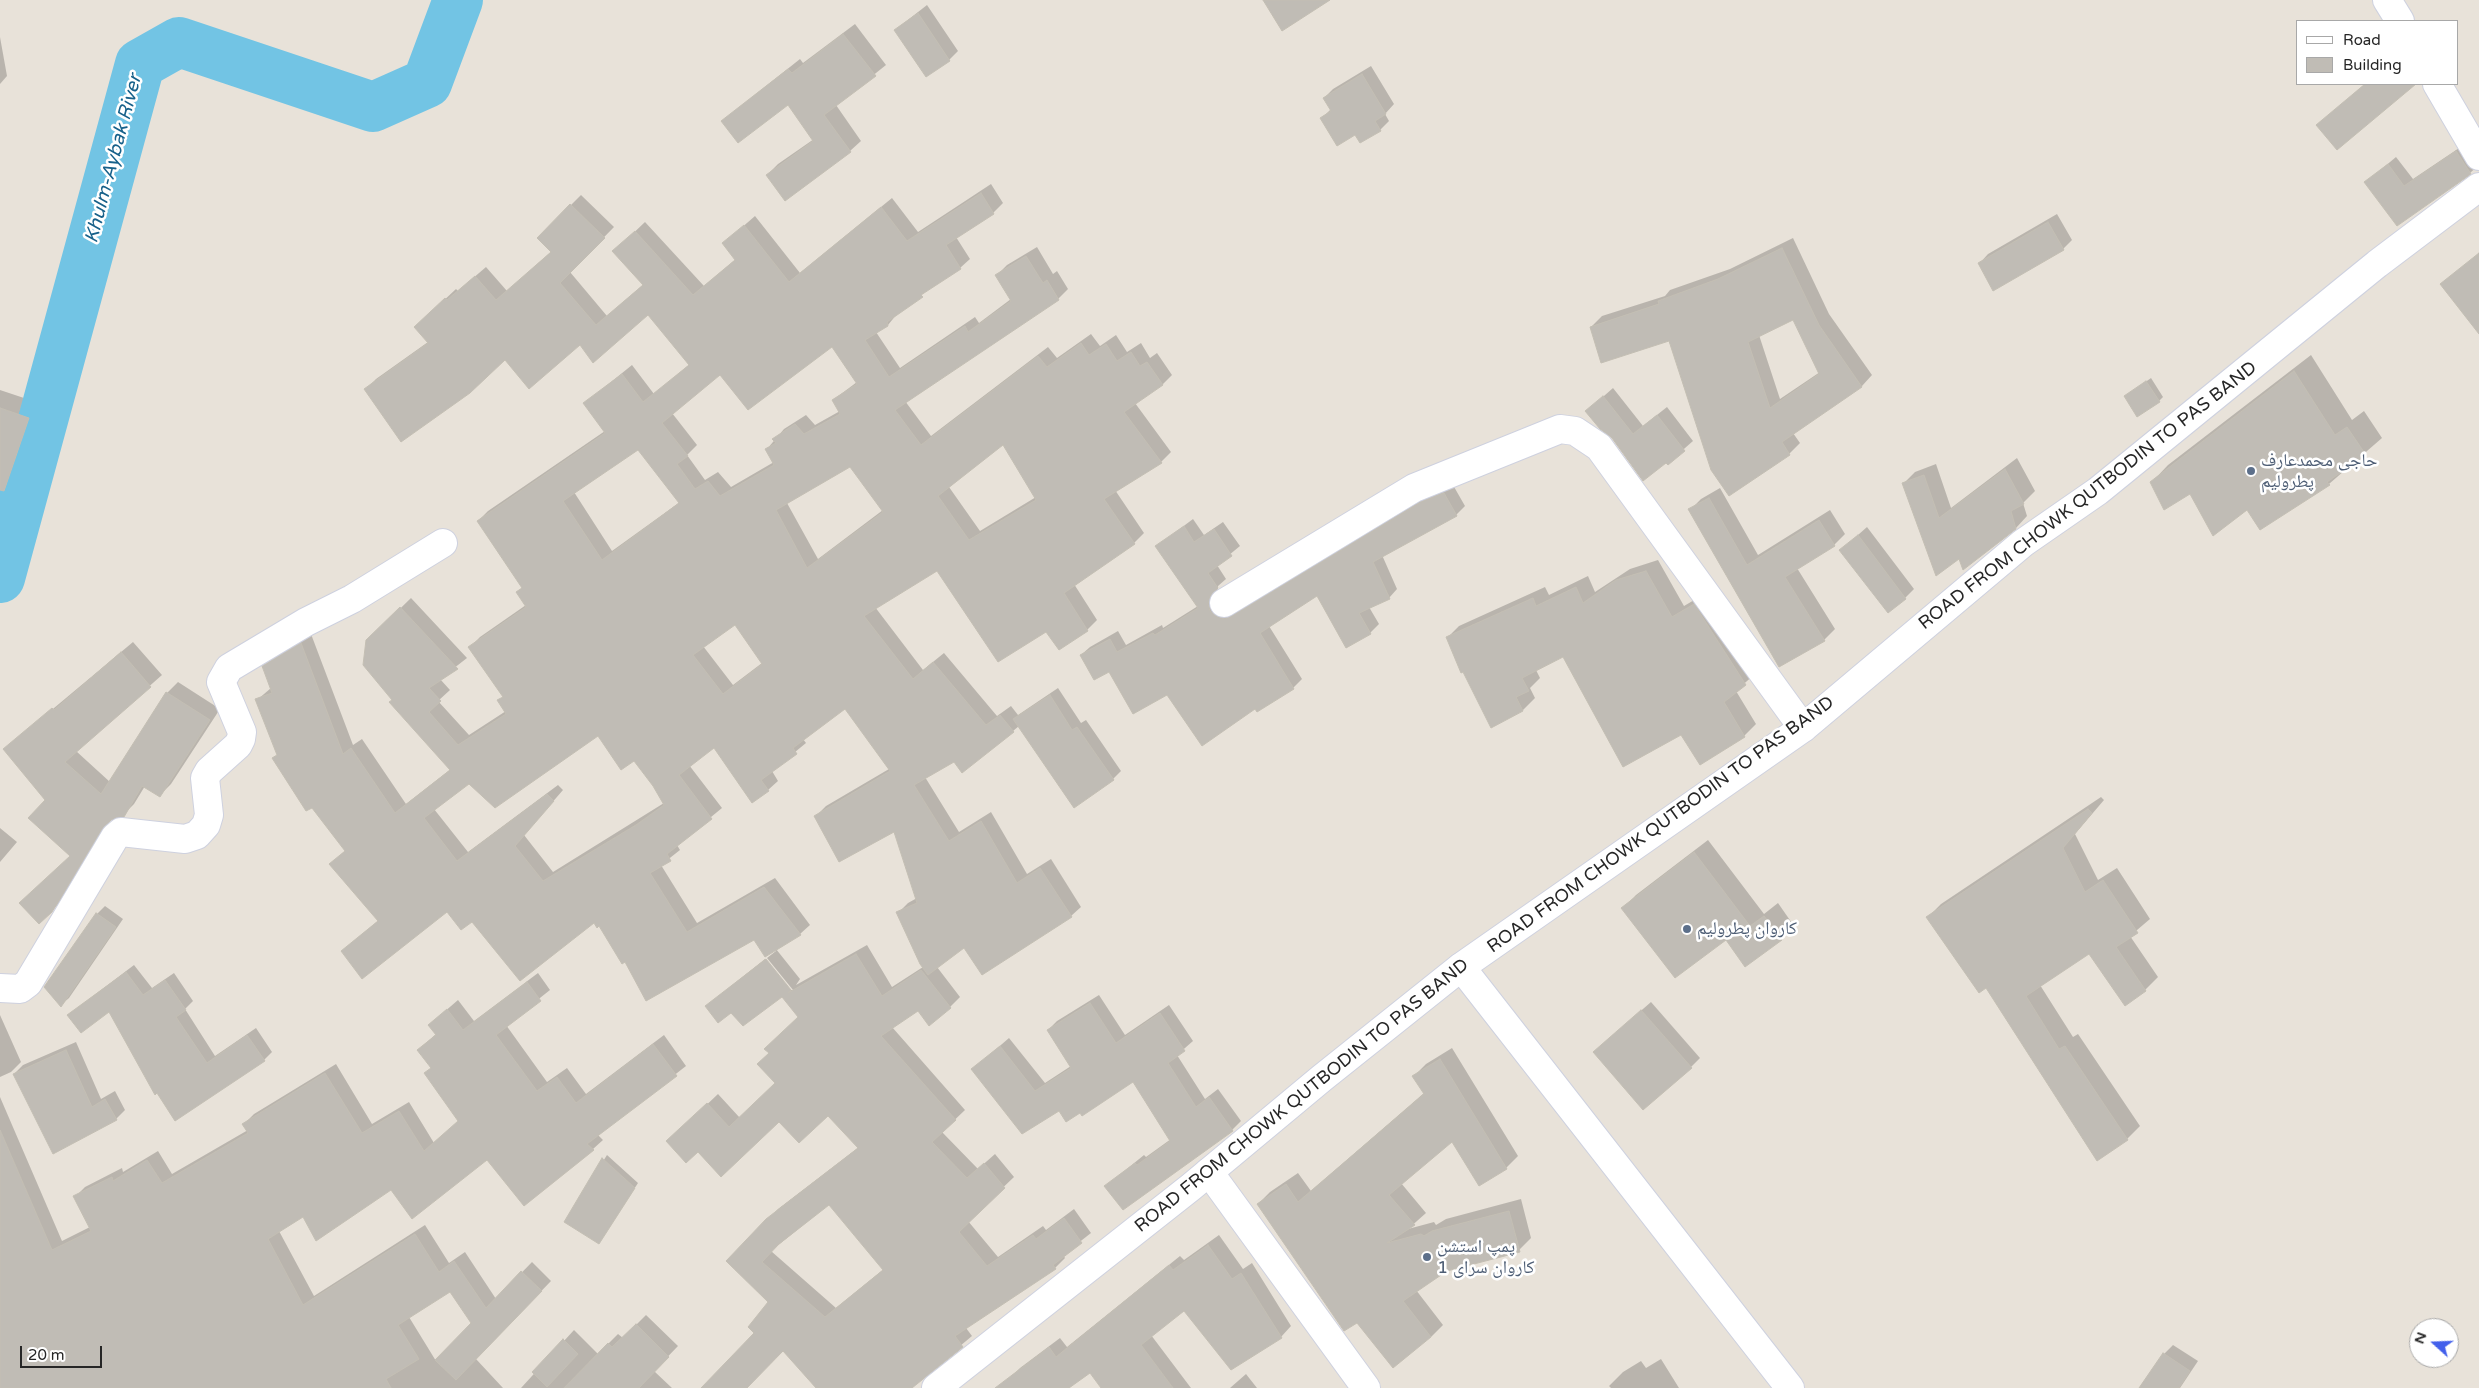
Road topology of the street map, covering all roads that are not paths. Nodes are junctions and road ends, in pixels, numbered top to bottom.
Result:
1 (2387, 0) edge
2 (2399, 20) edge
3 (2438, 85) edge
4 (2479, 156) edge
5 (2479, 187) edge
6 (443, 543) dead end
7 (1224, 603) dead end
8 (1803, 728) junction
9 (1461, 967) junction
10 (0, 988) edge
11 (1209, 1172) junction
12 (936, 1388) edge
13 (1366, 1388) edge
14 (1790, 1388) edge

1 - 2 street
3 - 4 street
5 - 8 street, ROAD FROM CHOWK QUTBODIN TO PAS BAND
6 - 10 street
7 - 8 street
8 - 9 street, ROAD FROM CHOWK QUTBODIN TO PAS BAND
9 - 11 street, ROAD FROM CHOWK QUTBODIN TO PAS BAND
9 - 14 street
11 - 12 street, ROAD FROM CHOWK QUTBODIN TO PAS BAND
11 - 13 street

